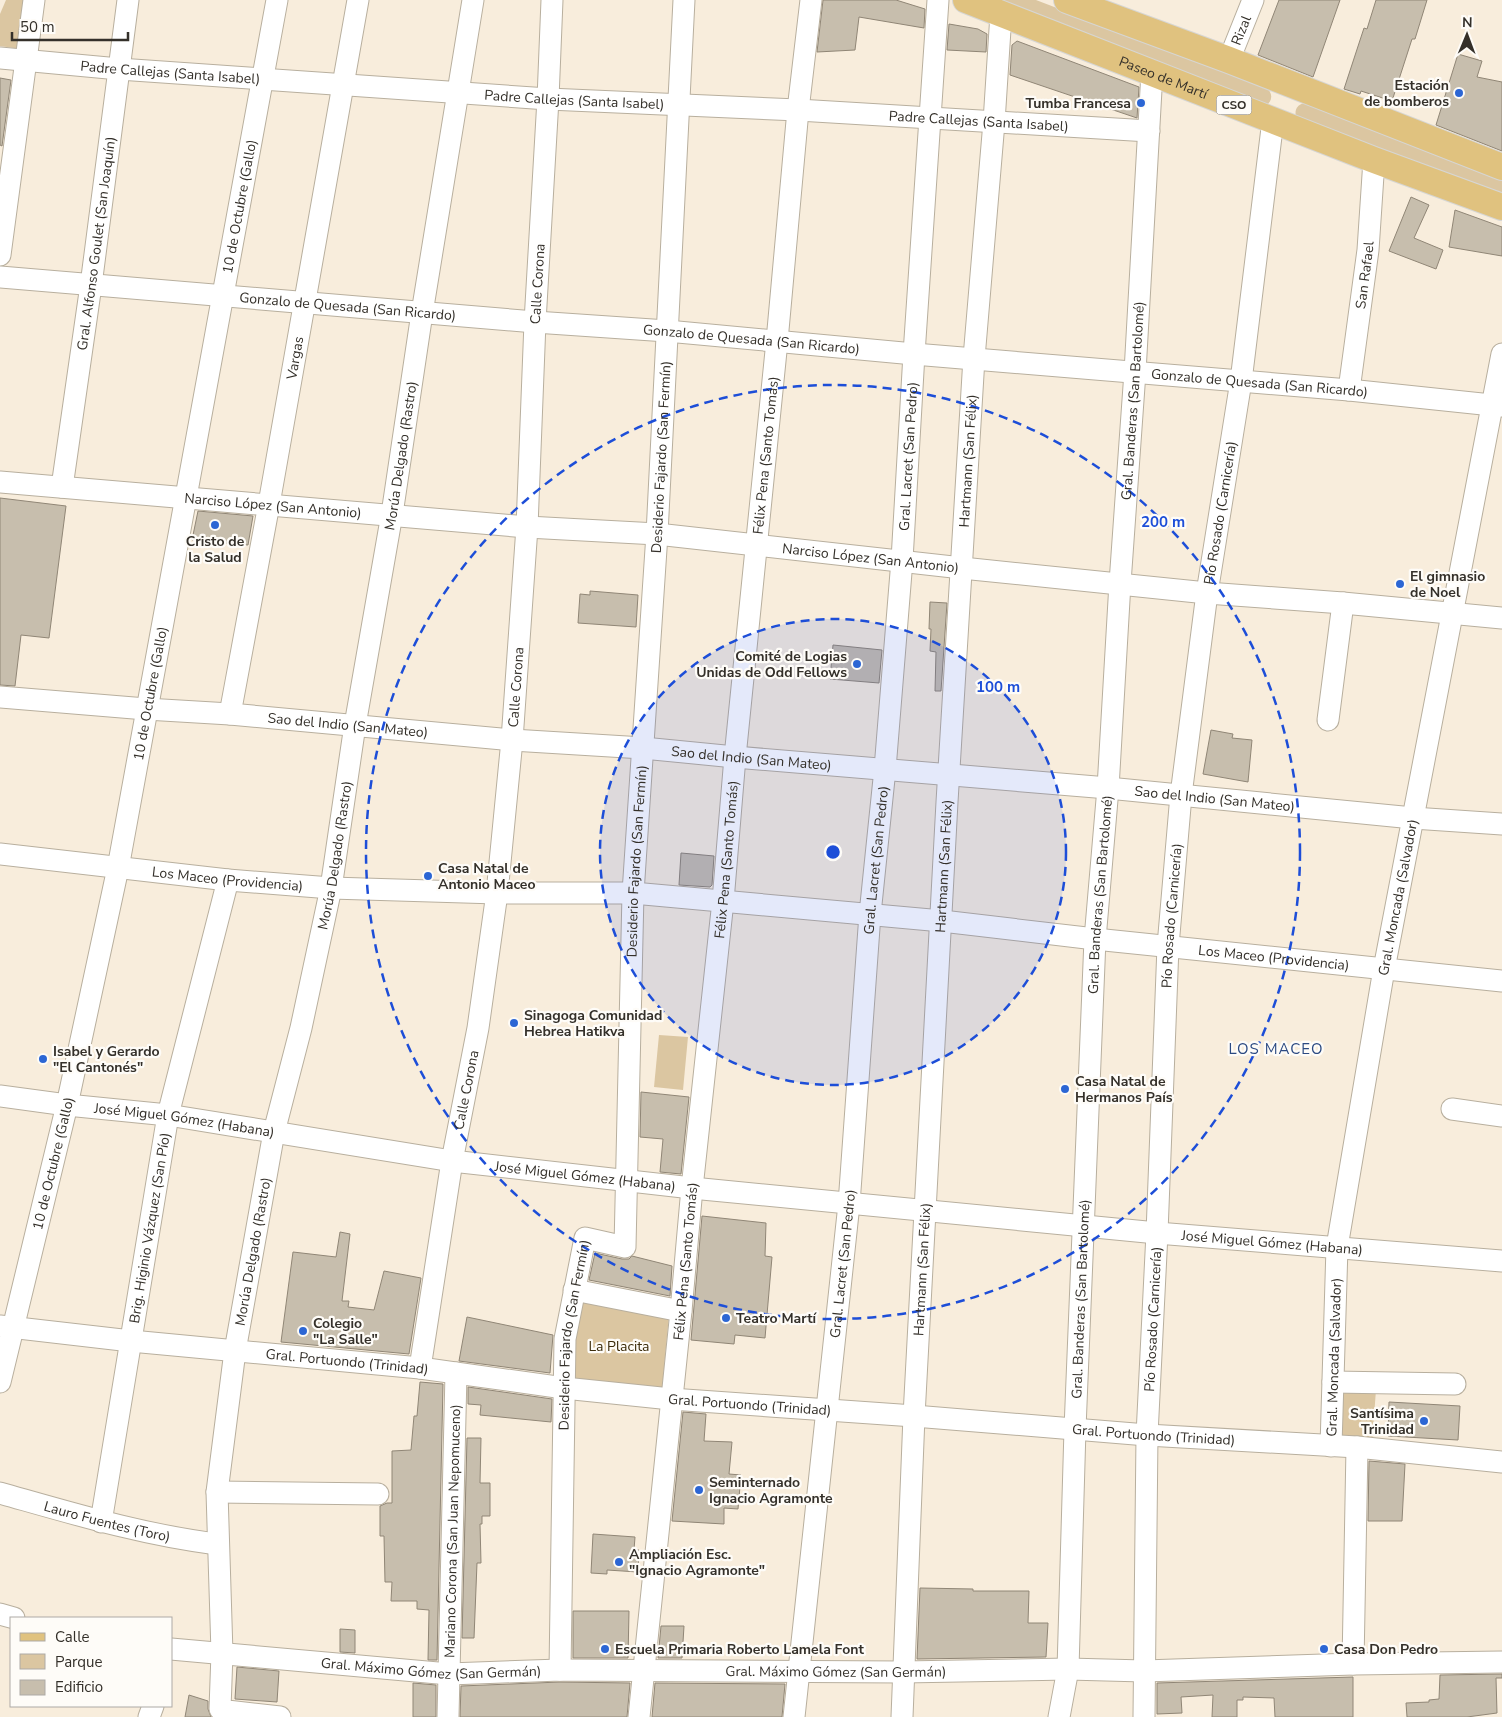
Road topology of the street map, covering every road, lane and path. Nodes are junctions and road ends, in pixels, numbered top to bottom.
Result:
1 (34, 0) edge
2 (128, 0) edge
3 (277, 0) edge
4 (358, 0) edge
5 (473, 0) edge
6 (552, 0) edge
7 (684, 0) edge
8 (811, 0) edge
9 (938, 0) edge
10 (966, 0) edge
11 (1067, 0) edge
12 (1253, 0) edge
13 (1001, 14) junction
14 (0, 58) edge
15 (25, 60) junction
16 (1229, 60) junction
17 (119, 69) junction
18 (1152, 72) junction
19 (261, 80) junction
20 (344, 85) junction
21 (459, 92) junction
22 (548, 98) junction
23 (677, 104) junction
24 (798, 110) junction
25 (930, 117) junction
26 (1273, 120) junction
27 (994, 122) junction
28 (1150, 131) junction
29 (1374, 160) junction
30 (1502, 167) edge
31 (1502, 207) edge
32 (0, 254) edge
33 (0, 277) edge
34 (91, 285) junction
35 (223, 295) junction
36 (304, 301) junction
37 (422, 313) junction
38 (536, 322) junction
39 (667, 331) junction
40 (777, 341) junction
41 (914, 354) junction
42 (1502, 354) edge
43 (974, 358) junction
44 (1135, 372) junction
45 (1241, 381) junction
46 (1349, 390) junction
47 (1497, 406) edge
48 (0, 482) edge
49 (62, 487) junction
50 (187, 498) junction
51 (269, 504) junction
52 (392, 514) junction
53 (528, 526) junction
54 (657, 534) junction
55 (757, 545) junction
56 (902, 560) junction
57 (962, 568) junction
58 (1120, 583) junction
59 (1207, 593) junction
60 (1343, 603) junction
61 (1452, 612) junction
62 (1502, 618) edge
63 (0, 697) edge
64 (146, 709) junction
65 (230, 714) junction
66 (1328, 720) dead end
67 (355, 725) junction
68 (512, 740) junction
69 (643, 748) junction
70 (735, 757) junction
71 (885, 769) junction
72 (949, 776) junction
73 (1108, 788) junction
74 (1181, 795) junction
75 (1413, 818) junction
76 (1502, 824) edge
77 (0, 854) edge
78 (118, 868) junction
79 (228, 880) junction
80 (331, 888) junction
81 (497, 893) junction
82 (633, 893) junction
83 (723, 901) junction
84 (870, 914) junction
85 (942, 921) junction
86 (1095, 940) junction
87 (1168, 946) junction
88 (1384, 969) junction
89 (1502, 981) edge
90 (0, 1096) edge
91 (67, 1105) junction
92 (1452, 1109) dead end
93 (168, 1115) junction
94 (1502, 1116) edge
95 (274, 1132) junction
96 (452, 1160) junction
97 (628, 1180) junction
98 (692, 1188) junction
99 (850, 1204) junction
100 (925, 1211) junction
101 (1084, 1225) junction
102 (1157, 1233) junction
103 (1337, 1247) junction
104 (1502, 1261) edge
105 (574, 1290) junction
106 (681, 1311) junction
107 (7, 1327) edge
108 (131, 1341) junction
109 (235, 1351) junction
110 (420, 1368) junction
111 (456, 1374) junction
112 (0, 1382) edge
113 (1332, 1382) junction
114 (1455, 1384) dead end
115 (564, 1388) junction
116 (671, 1400) junction
117 (826, 1411) junction
118 (914, 1416) junction
119 (1075, 1429) junction
120 (1148, 1435) junction
121 (1331, 1446) junction
122 (1357, 1447) junction
123 (1502, 1462) edge
124 (217, 1492) junction
125 (0, 1493) edge
126 (378, 1494) dead end
127 (101, 1522) junction
128 (217, 1544) junction
129 (172, 1649) edge
130 (222, 1653) junction
131 (1502, 1662) edge
132 (1353, 1664) junction
133 (1068, 1669) junction
134 (560, 1670) junction
135 (644, 1670) junction
136 (799, 1671) junction
137 (1144, 1671) junction
138 (903, 1672) junction
139 (449, 1674) junction
140 (280, 1717) edge
141 (448, 1717) edge
142 (639, 1717) edge
143 (794, 1717) edge
144 (902, 1717) edge
145 (1059, 1717) edge
146 (1144, 1717) edge

1 - 15 street
2 - 17 street, Gral. Alfonso Goulet (San Joaquín)
3 - 19 street, 10 de Octubre (Gallo)
4 - 20 street, Vargas
5 - 21 street, Morúa Delgado (Rastro)
6 - 22 street, Calle Corona
7 - 23 street, Desiderio Fajardo (San Fermín)
8 - 24 street, Félix Pena (Santo Tomás)
9 - 25 street, Gral. Lacret (San Pedro)
10 - 13 main road, Paseo de Martí / CSO
11 - 16 main road
12 - 16 street, Rizal
13 - 18 main road, Paseo de Martí / CSO
13 - 27 street, Hartmann (San Félix)
14 - 15 street, Padre Callejas (Santa Isabel)
15 - 17 street, Padre Callejas (Santa Isabel)
15 - 32 street
16 - 30 main road
17 - 19 street, Padre Callejas (Santa Isabel)
17 - 34 street, Gral. Alfonso Goulet (San Joaquín)
18 - 26 main road, Paseo de Martí / CSO
18 - 28 street, Gral. Banderas (San Bartolomé)
19 - 20 street, Padre Callejas (Santa Isabel)
19 - 35 street, 10 de Octubre (Gallo)
20 - 21 street, Padre Callejas (Santa Isabel)
20 - 36 street, Vargas
21 - 22 street, Padre Callejas (Santa Isabel)
21 - 37 street, Morúa Delgado (Rastro)
22 - 23 street, Padre Callejas (Santa Isabel)
22 - 38 street, Calle Corona
23 - 24 street, Padre Callejas (Santa Isabel)
23 - 39 street, Desiderio Fajardo (San Fermín)
24 - 25 street, Padre Callejas (Santa Isabel)
24 - 40 street, Félix Pena (Santo Tomás)
25 - 27 street, Padre Callejas (Santa Isabel)
25 - 41 street, Gral. Lacret (San Pedro)
26 - 29 main road, Paseo de Martí / CSO
26 - 45 street, Pío Rosado (Carnicería)
27 - 28 street, Padre Callejas (Santa Isabel)
27 - 43 street, Hartmann (San Félix)
28 - 44 street, Gral. Banderas (San Bartolomé)
29 - 31 main road, Paseo de Martí / CSO
29 - 46 street, San Rafael
33 - 34 street, Gonzalo de Quesada (San Ricardo)
34 - 35 street, Gonzalo de Quesada (San Ricardo)
34 - 49 street, Gral. Alfonso Goulet (San Joaquín)
35 - 36 street, Gonzalo de Quesada (San Ricardo)
35 - 50 street, 10 de Octubre (Gallo)
36 - 37 street, Gonzalo de Quesada (San Ricardo)
36 - 51 street, Vargas
37 - 38 street, Gonzalo de Quesada (San Ricardo)
37 - 52 street, Morúa Delgado (Rastro)
38 - 39 street, Gonzalo de Quesada (San Ricardo)
38 - 53 street, Calle Corona
39 - 40 street, Gonzalo de Quesada (San Ricardo)
39 - 54 street, Desiderio Fajardo (San Fermín)
40 - 41 street, Gonzalo de Quesada (San Ricardo)
40 - 55 street, Félix Pena (Santo Tomás)
41 - 43 street, Gonzalo de Quesada (San Ricardo)
41 - 56 street, Gral. Lacret (San Pedro)
42 - 47 street, Gral. Moncada (Salvador)
43 - 44 street, Gonzalo de Quesada (San Ricardo)
43 - 57 street, Hartmann (San Félix)
44 - 45 street, Gonzalo de Quesada (San Ricardo)
44 - 58 street, Gral. Banderas (San Bartolomé)
45 - 46 street, Gonzalo de Quesada (San Ricardo)
45 - 59 street, Pío Rosado (Carnicería)
46 - 47 street, Gonzalo de Quesada (San Ricardo)
47 - 61 street, Gral. Moncada (Salvador)
48 - 49 street, Narciso López (San Antonio)
49 - 50 street, Narciso López (San Antonio)
50 - 51 street, Narciso López (San Antonio)
50 - 64 street, 10 de Octubre (Gallo)
51 - 52 street, Narciso López (San Antonio)
51 - 65 street, Vargas
52 - 53 street, Narciso López (San Antonio)
52 - 67 street, Morúa Delgado (Rastro)
53 - 54 street, Narciso López (San Antonio)
53 - 68 street, Calle Corona
54 - 55 street, Narciso López (San Antonio)
54 - 69 street, Desiderio Fajardo (San Fermín)
55 - 56 street, Narciso López (San Antonio)
55 - 70 street, Félix Pena (Santo Tomás)
56 - 57 street, Narciso López (San Antonio)
56 - 71 street, Gral. Lacret (San Pedro)
57 - 58 street, Narciso López (San Antonio)
57 - 72 street, Hartmann (San Félix)
58 - 59 street, Narciso López (San Antonio)
58 - 73 street, Gral. Banderas (San Bartolomé)
59 - 60 street, Narciso López (San Antonio)
59 - 74 street, Pío Rosado (Carnicería)
60 - 61 street, Narciso López (San Antonio)
60 - 66 street
61 - 62 street, Narciso López (San Antonio)
61 - 75 street, Gral. Moncada (Salvador)
63 - 64 street, Sao del Indio (San Mateo)
64 - 65 street, Sao del Indio (San Mateo)
64 - 78 street, 10 de Octubre (Gallo)
65 - 67 street, Sao del Indio (San Mateo)
67 - 68 street, Sao del Indio (San Mateo)
67 - 80 street, Morúa Delgado (Rastro)
68 - 69 street, Sao del Indio (San Mateo)
68 - 81 street, Calle Corona
69 - 70 street, Sao del Indio (San Mateo)
69 - 82 street, Desiderio Fajardo (San Fermín)
70 - 71 street, Sao del Indio (San Mateo)
70 - 83 street, Félix Pena (Santo Tomás)
71 - 72 street, Sao del Indio (San Mateo)
71 - 84 street, Gral. Lacret (San Pedro)
72 - 73 street, Sao del Indio (San Mateo)
72 - 85 street, Hartmann (San Félix)
73 - 74 street, Sao del Indio (San Mateo)
73 - 86 street, Gral. Banderas (San Bartolomé)
74 - 75 street, Sao del Indio (San Mateo)
74 - 87 street, Pío Rosado (Carnicería)
75 - 76 street, Sao del Indio (San Mateo)
75 - 88 street, Gral. Moncada (Salvador)
77 - 78 street, Los Maceo (Providencia)
78 - 79 street, Los Maceo (Providencia)
78 - 91 street, 10 de Octubre (Gallo)
79 - 80 street, Los Maceo (Providencia)
79 - 93 street, Brig. Higinio Vázquez (San Pío)
80 - 81 street, Los Maceo (Providencia)
80 - 95 street, Morúa Delgado (Rastro)
81 - 82 street, Los Maceo (Providencia)
81 - 96 street, Calle Corona
82 - 83 street, Los Maceo (Providencia)
82 - 97 street, Desiderio Fajardo (San Fermín)
83 - 84 street, Los Maceo (Providencia)
83 - 98 street, Félix Pena (Santo Tomás)
84 - 85 street, Los Maceo (Providencia)
84 - 99 street, Gral. Lacret (San Pedro)
85 - 86 street, Los Maceo (Providencia)
85 - 100 street, Hartmann (San Félix)
86 - 87 street, Los Maceo (Providencia)
86 - 101 street, Gral. Banderas (San Bartolomé)
87 - 88 street, Los Maceo (Providencia)
87 - 102 street, Pío Rosado (Carnicería)
88 - 89 street, Los Maceo (Providencia)
88 - 103 street, Gral. Moncada (Salvador)
90 - 91 street, José Miguel Gómez (Habana)
91 - 93 street, José Miguel Gómez (Habana)
91 - 107 street, 10 de Octubre (Gallo)
92 - 94 street
93 - 95 street, José Miguel Gómez (Habana)
93 - 108 street, Brig. Higinio Vázquez (San Pío)
95 - 96 street, José Miguel Gómez (Habana)
95 - 109 street, Morúa Delgado (Rastro)
96 - 97 street, José Miguel Gómez (Habana)
96 - 110 street, Calle Corona
97 - 98 street, José Miguel Gómez (Habana)
97 - 105 street, Desiderio Fajardo (San Fermín)
98 - 99 street, José Miguel Gómez (Habana)
98 - 106 street, Félix Pena (Santo Tomás)
99 - 100 street, José Miguel Gómez (Habana)
99 - 117 street, Gral. Lacret (San Pedro)
100 - 101 street, José Miguel Gómez (Habana)
100 - 118 street, Hartmann (San Félix)
101 - 102 street, José Miguel Gómez (Habana)
101 - 119 street, Gral. Banderas (San Bartolomé)
102 - 103 street, José Miguel Gómez (Habana)
102 - 120 street, Pío Rosado (Carnicería)
103 - 104 street, José Miguel Gómez (Habana)
103 - 113 street, Gral. Moncada (Salvador)
105 - 106 street
105 - 115 street, Desiderio Fajardo (San Fermín)
106 - 116 street, Félix Pena (Santo Tomás)
107 - 108 street, Gral. Portuondo (Trinidad)
107 - 112 street, 10 de Octubre (Gallo)
108 - 109 street, Gral. Portuondo (Trinidad)
108 - 127 street, Brig. Higinio Vázquez (San Pío)
109 - 110 street, Gral. Portuondo (Trinidad)
109 - 124 street, Morúa Delgado (Rastro)
110 - 111 street, Gral. Portuondo (Trinidad)
111 - 115 street, Gral. Portuondo (Trinidad)
111 - 139 street, Mariano Corona (San Juan Nepomuceno)
113 - 114 street
113 - 121 street, Gral. Moncada (Salvador)
115 - 116 street, Gral. Portuondo (Trinidad)
115 - 134 street, Desiderio Fajardo (San Fermín)
116 - 117 street, Gral. Portuondo (Trinidad)
116 - 135 street, Félix Pena (Santo Tomás)
117 - 118 street, Gral. Portuondo (Trinidad)
117 - 136 street, Gral. Lacret (San Pedro)
118 - 119 street, Gral. Portuondo (Trinidad)
118 - 138 street, Hartmann (San Félix)
119 - 120 street, Gral. Portuondo (Trinidad)
119 - 133 street, Gral. Banderas (San Bartolomé)
120 - 121 street, Gral. Portuondo (Trinidad)
120 - 137 street, Pío Rosado (Carnicería)
121 - 122 street, Gral. Portuondo (Trinidad)
122 - 123 street, Gral. Portuondo (Trinidad)
122 - 132 street, Gral. Moncada (Salvador)
124 - 126 street
124 - 128 street, Morúa Delgado (Rastro)
125 - 127 street, Lauro Fuentes (Toro)
127 - 128 street, Lauro Fuentes (Toro)
128 - 130 street, Morúa Delgado (Rastro)
129 - 130 street, Gral. Máximo Gómez (San Germán)
130 - 139 street, Gral. Máximo Gómez (San Germán)
130 - 140 street, Morúa Delgado (Rastro)
131 - 132 street, Gral. Máximo Gómez (San Germán)
132 - 137 street, Gral. Máximo Gómez (San Germán)
133 - 137 street, Gral. Máximo Gómez (San Germán)
133 - 138 street, Gral. Máximo Gómez (San Germán)
133 - 145 street, Gral. Banderas (San Bartolomé)
134 - 135 street, Gral. Máximo Gómez (San Germán)
134 - 139 street, Gral. Máximo Gómez (San Germán)
135 - 136 street, Gral. Máximo Gómez (San Germán)
135 - 142 street, Félix Pena (Santo Tomás)
136 - 138 street, Gral. Máximo Gómez (San Germán)
136 - 143 street, Gral. Lacret (San Pedro)
137 - 146 street, Pío Rosado (Carnicería)
138 - 144 street, Hartmann (San Félix)
139 - 141 street, Mariano Corona (San Juan Nepomuceno)

